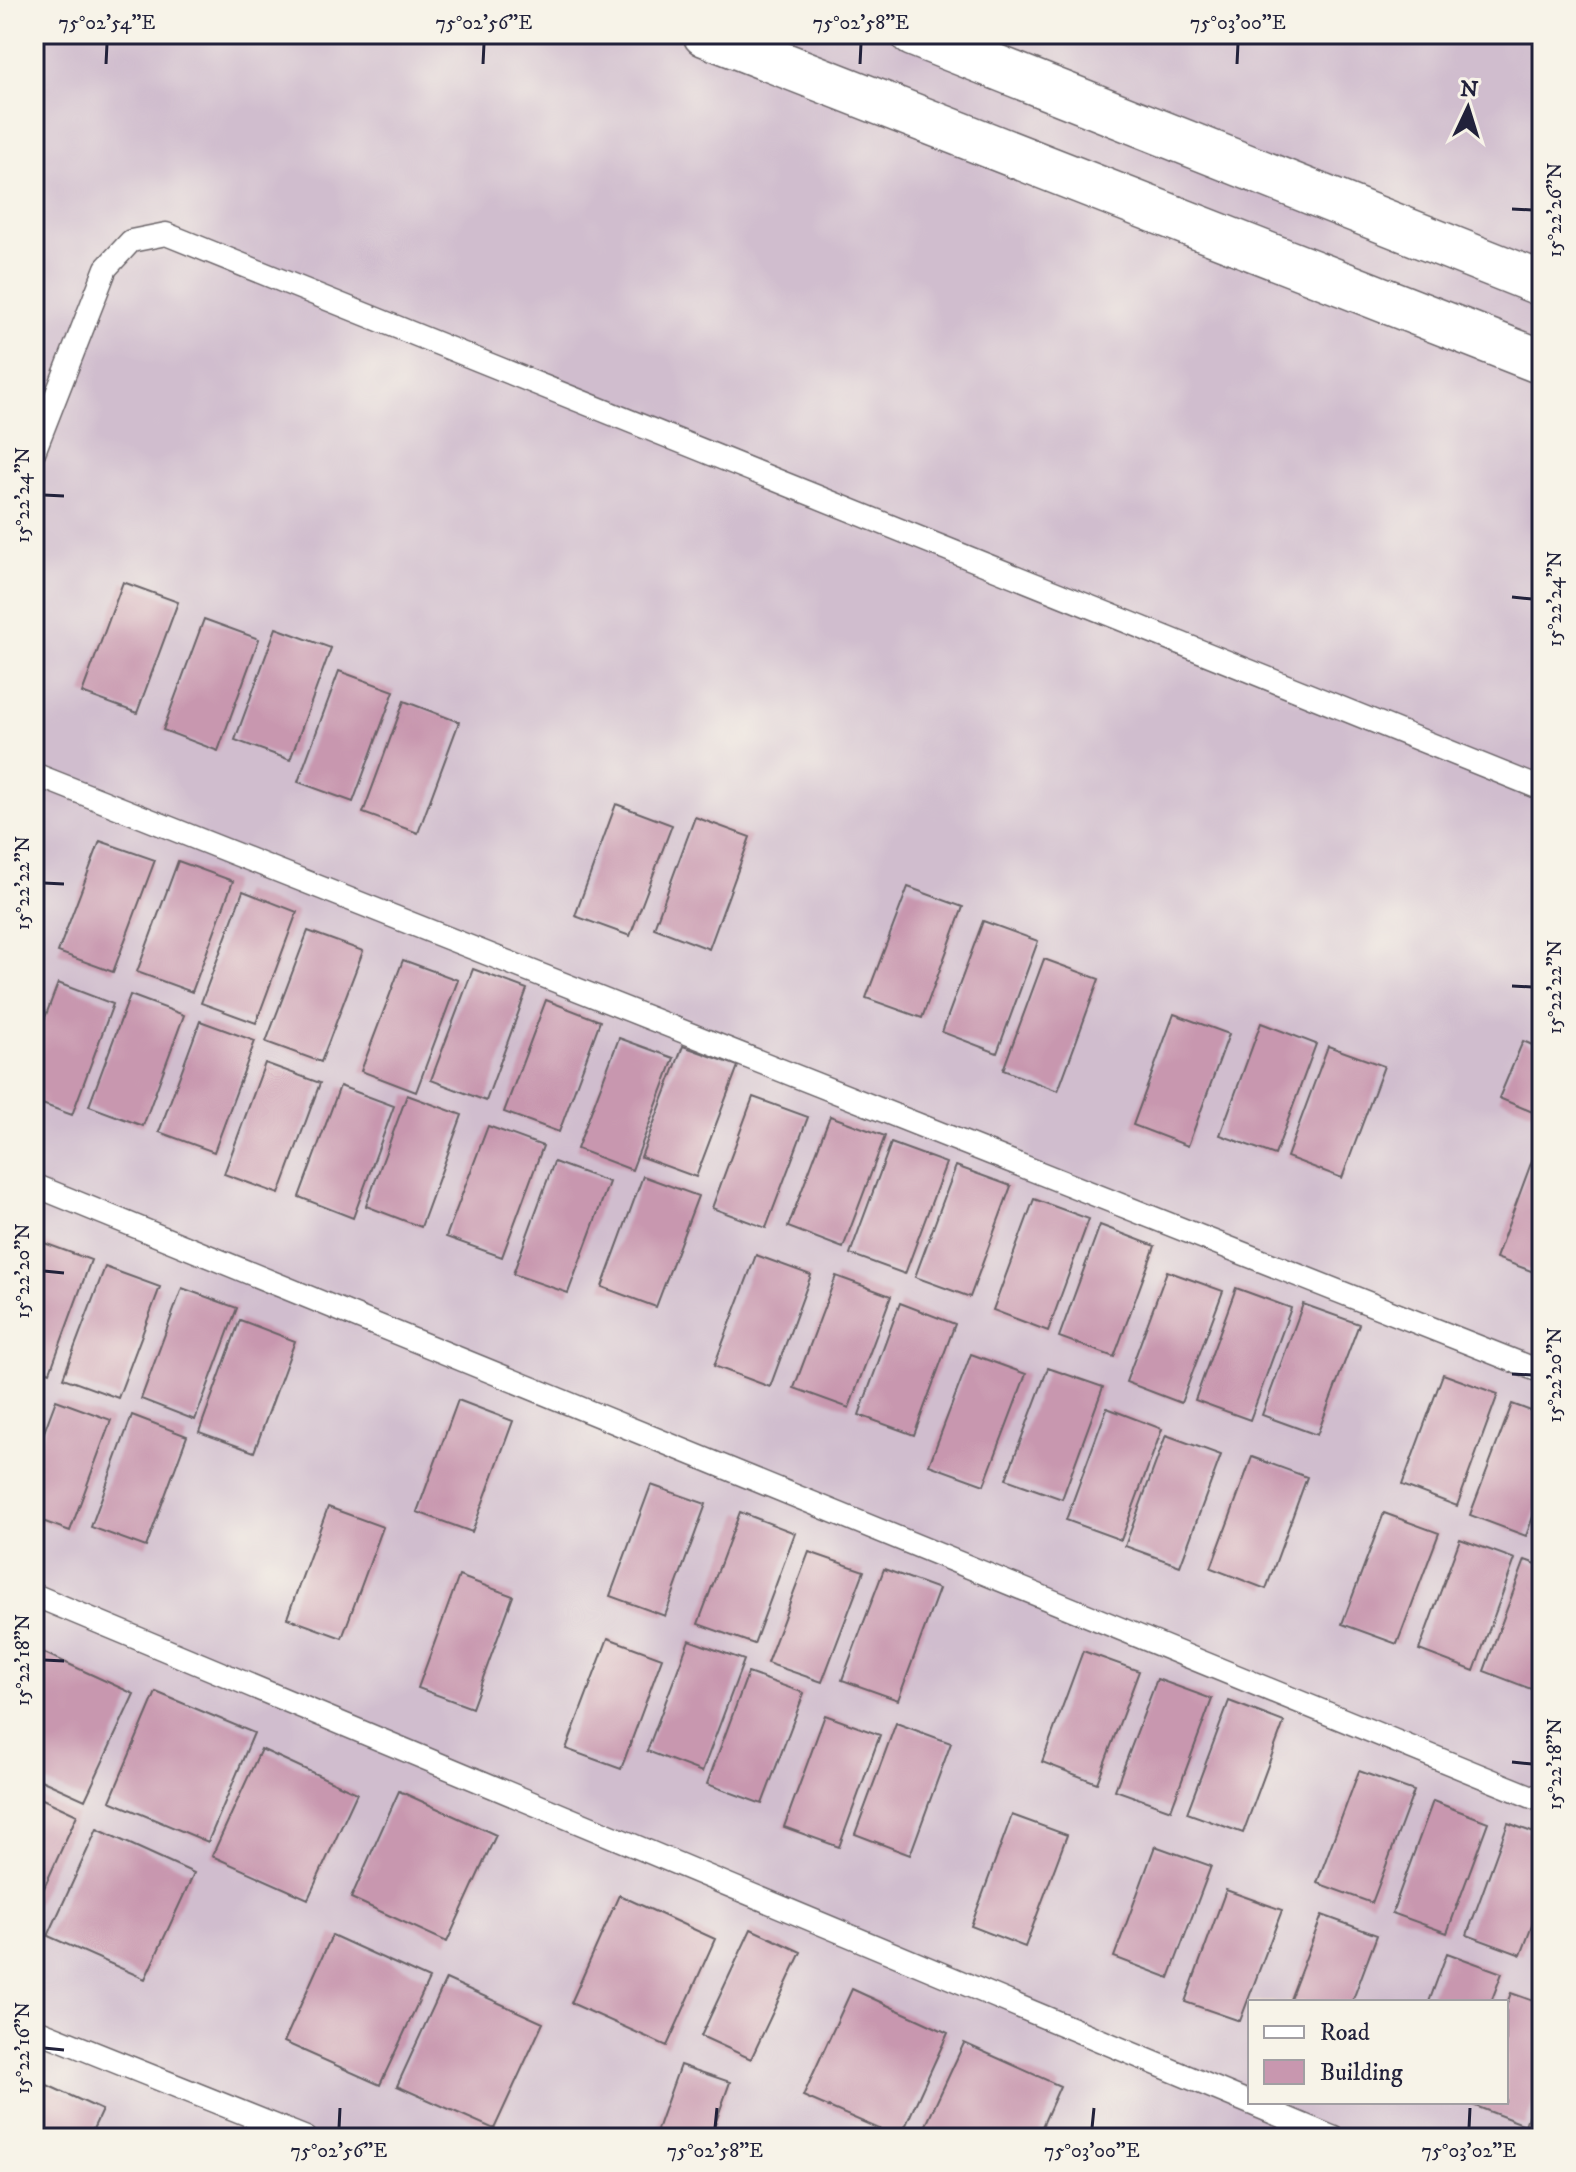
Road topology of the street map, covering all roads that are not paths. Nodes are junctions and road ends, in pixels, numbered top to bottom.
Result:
1 (705, 34) edge
2 (913, 34) edge
3 (1542, 284) edge
4 (1542, 362) edge
5 (34, 452) edge
6 (34, 774) edge
7 (1542, 789) edge
8 (34, 1185) edge
9 (1542, 1372) edge
10 (34, 1595) edge
11 (1542, 1801) edge
12 (34, 2029) edge
13 (1248, 2102) edge
14 (1253, 2104) edge
15 (306, 2138) edge
16 (1334, 2138) edge

1 - 4 street
2 - 3 street
5 - 7 lane
6 - 9 lane
8 - 11 lane
10 - 13 lane
12 - 15 lane
14 - 16 lane

